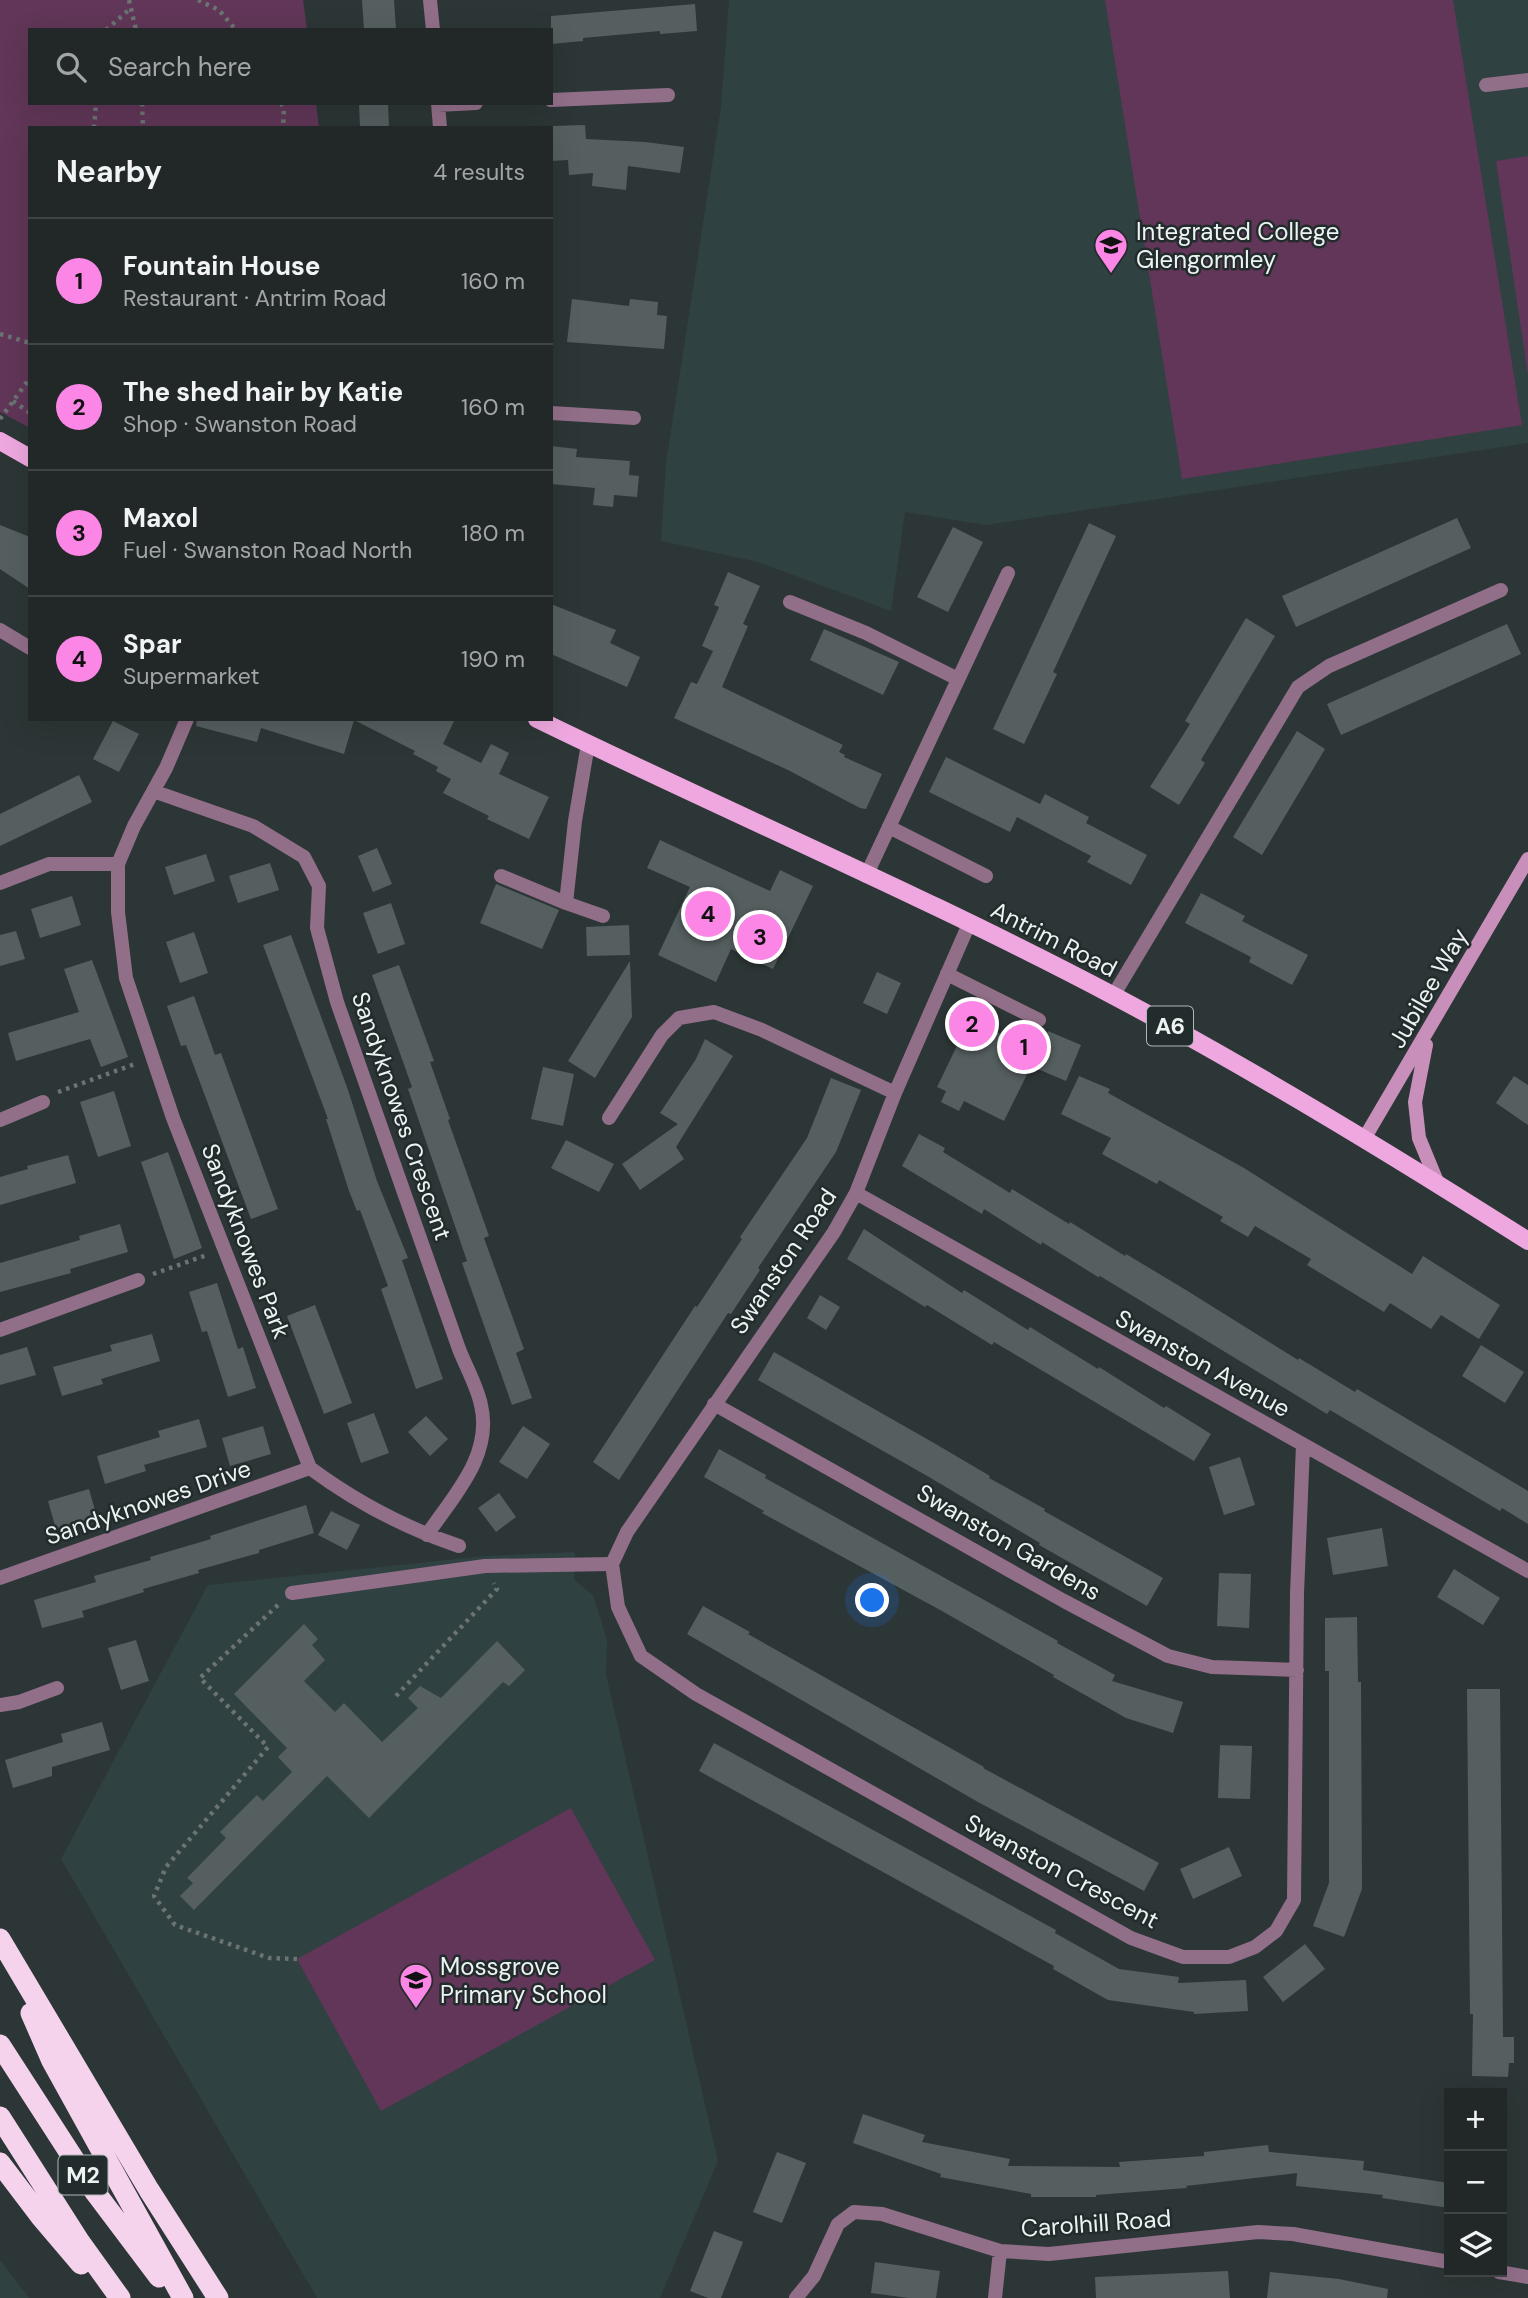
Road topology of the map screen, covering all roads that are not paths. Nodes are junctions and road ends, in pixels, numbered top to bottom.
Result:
1 (430, 0) edge
2 (433, 28) edge
3 (1528, 80) edge
4 (1486, 85) dead end
5 (668, 95) dead end
6 (553, 100) edge
7 (438, 105) edge
8 (440, 126) edge
9 (553, 413) edge
10 (634, 418) dead end
11 (0, 442) edge
12 (28, 457) edge
13 (1009, 573) dead end
14 (1501, 590) dead end
15 (790, 602) dead end
16 (0, 630) edge
17 (28, 647) edge
18 (958, 679) junction
19 (186, 721) edge
20 (541, 721) edge
21 (588, 744) junction
22 (153, 791) junction
23 (889, 828) junction
24 (1528, 859) edge
25 (118, 864) junction
26 (501, 876) dead end
27 (866, 876) junction
28 (986, 876) dead end
29 (0, 883) edge
30 (566, 903) junction
31 (603, 916) dead end
32 (969, 924) junction
33 (947, 974) junction
34 (1113, 996) junction
35 (1039, 1020) dead end
36 (1428, 1033) junction
37 (895, 1093) junction
38 (43, 1102) road end
39 (609, 1118) dead end
40 (0, 1120) edge
41 (1364, 1139) junction
42 (1438, 1184) junction
43 (856, 1193) junction
44 (1528, 1241) edge
45 (138, 1280) road end
46 (0, 1330) edge
47 (714, 1404) junction
48 (1303, 1445) junction
49 (310, 1468) junction
50 (427, 1535) junction
51 (459, 1546) dead end
52 (612, 1564) junction
53 (1528, 1571) edge
54 (0, 1578) edge
55 (292, 1593) road end
56 (1297, 1670) junction
57 (57, 1688) dead end
58 (0, 1705) edge
59 (0, 1939) edge
60 (0, 2045) edge
61 (0, 2118) edge
62 (0, 2163) edge
63 (1000, 2251) junction
64 (1444, 2261) edge
65 (1507, 2273) edge
66 (1528, 2277) edge
67 (109, 2298) edge
68 (120, 2298) edge
69 (175, 2298) edge
70 (183, 2298) edge
71 (218, 2298) edge
72 (796, 2298) edge
73 (995, 2298) edge

1 - 2 street
3 - 4 street
5 - 6 street
7 - 8 street
9 - 10 street
11 - 12 main road
13 - 18 street
14 - 34 street
15 - 18 street
16 - 17 street
18 - 23 street
19 - 22 street
20 - 21 main road, Antrim Road / A6
21 - 27 main road, Antrim Road / A6
21 - 30 street
22 - 25 street
22 - 50 street, Sandyknowes Crescent
23 - 27 street
23 - 28 street
24 - 36 street, Jubilee Way
25 - 29 street
25 - 49 street, Sandyknowes Park
26 - 30 street
27 - 32 main road, Antrim Road / A6
30 - 31 street
32 - 33 street, Swanston Road
32 - 34 main road, Antrim Road / A6
33 - 35 street
33 - 37 street, Swanston Road
34 - 41 main road, Antrim Road / A6
36 - 41 street, Jubilee Way
36 - 42 street
37 - 39 street
37 - 43 street, Swanston Road
38 - 40 street
41 - 42 main road, Antrim Road / A6
42 - 44 main road, Antrim Road / A6
43 - 47 street, Swanston Road
43 - 48 street, Swanston Avenue
45 - 46 street
47 - 52 street, Swanston Road
47 - 56 street, Swanston Gardens
48 - 53 street, Swanston Avenue
48 - 56 street, Swanston Crescent
49 - 50 street
49 - 54 street, Sandyknowes Drive
50 - 51 street
52 - 55 street
52 - 56 street, Swanston Crescent
57 - 58 street
59 - 70 highway
59 - 71 highway
60 - 69 highway, M2
61 - 68 highway, M2
62 - 67 highway
63 - 64 street, Carolhill Road
63 - 72 street, Carolhill Road
63 - 73 street
65 - 66 street

